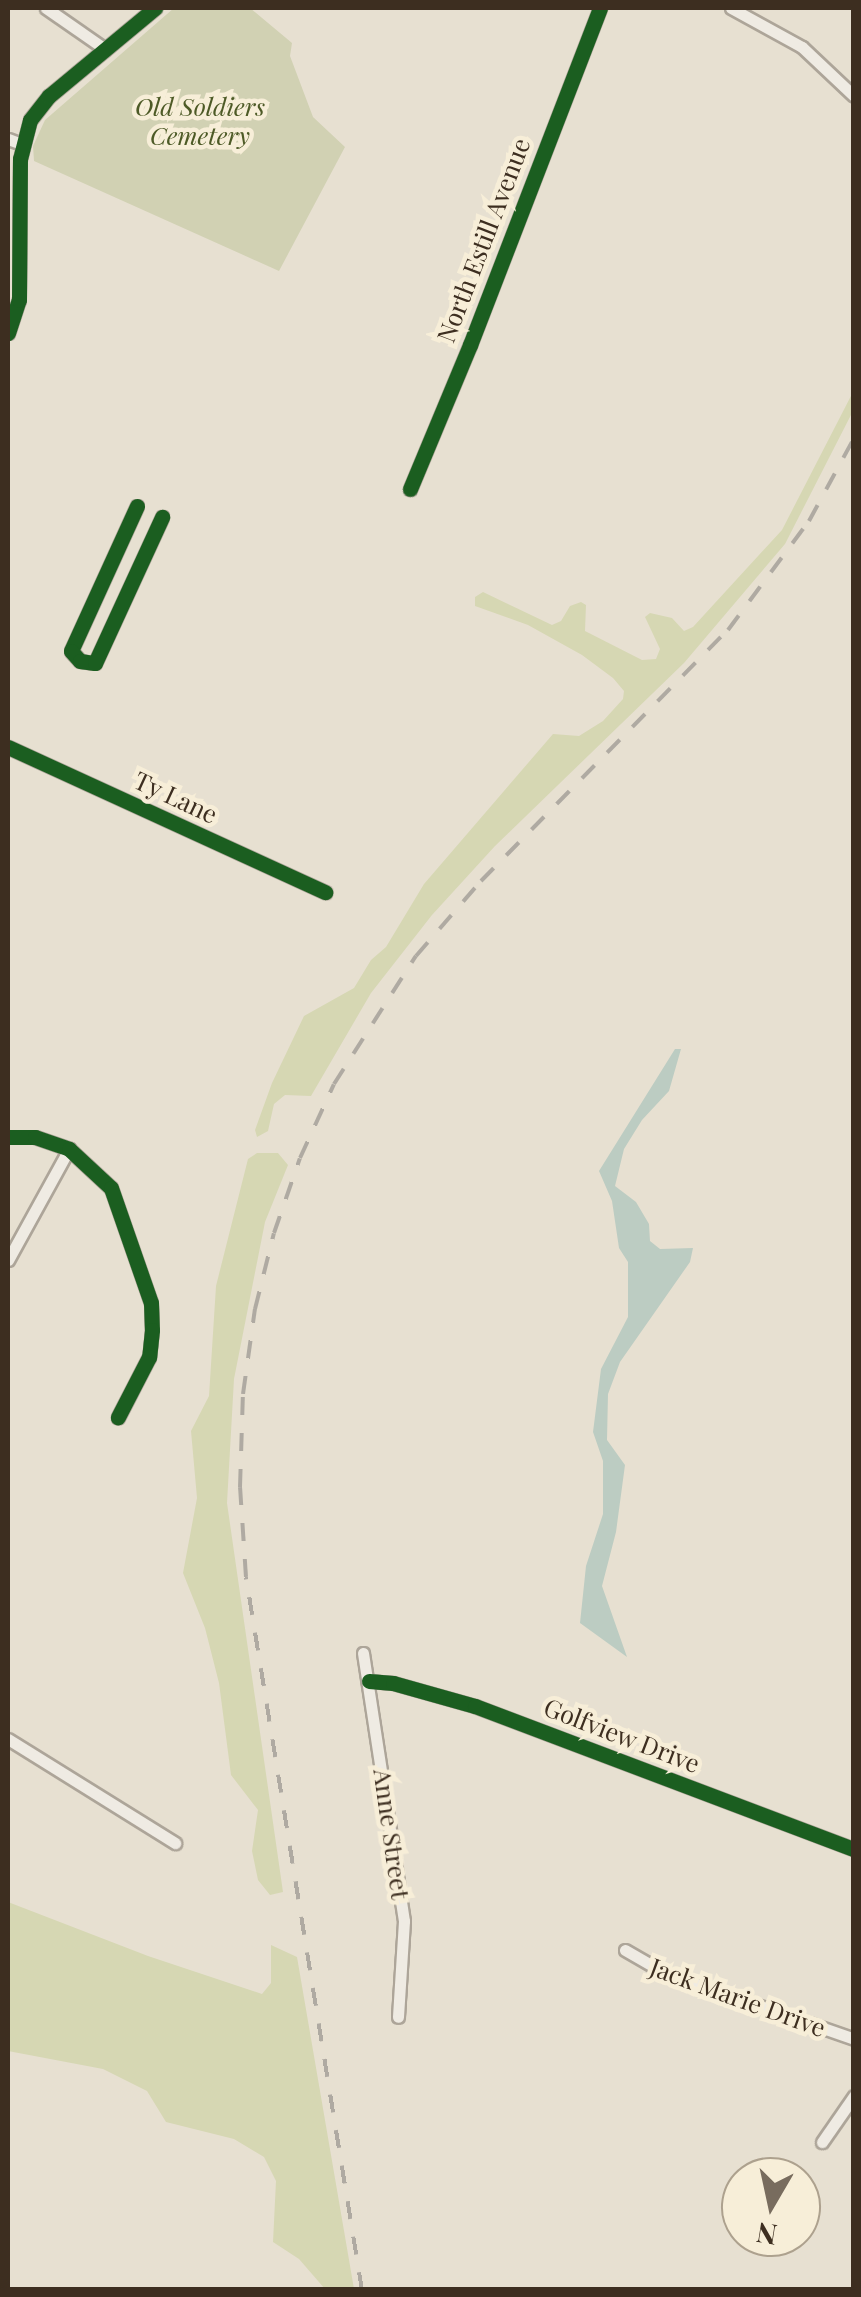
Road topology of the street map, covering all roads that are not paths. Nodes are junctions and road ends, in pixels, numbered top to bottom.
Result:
1 (46, 8) edge
2 (155, 8) edge
3 (600, 8) edge
4 (730, 8) edge
5 (105, 48) junction
6 (854, 96) edge
7 (8, 139) edge
8 (22, 144) junction
9 (8, 333) edge
10 (410, 489) dead end
11 (137, 506) dead end
12 (162, 517) dead end
13 (8, 747) edge
14 (325, 892) dead end
15 (8, 1136) edge
16 (69, 1149) junction
17 (8, 1260) edge
18 (118, 1417) dead end
19 (363, 1653) dead end
20 (369, 1681) junction
21 (8, 1738) edge
22 (175, 1843) dead end
23 (854, 1849) edge
24 (625, 1950) dead end
25 (398, 2017) dead end
26 (854, 2039) edge
27 (854, 2096) edge
28 (822, 2142) dead end

1 - 5 street
2 - 5 street
3 - 10 street, North Estill Avenue
4 - 6 street
5 - 8 street
7 - 8 street
8 - 9 street
11 - 12 street
13 - 14 street, Ty Lane
15 - 16 street
16 - 17 street
16 - 18 street
19 - 20 street, Anne Street
20 - 23 street, Golfview Drive
20 - 25 street, Anne Street
21 - 22 street
24 - 26 street, Jack Marie Drive
27 - 28 street

